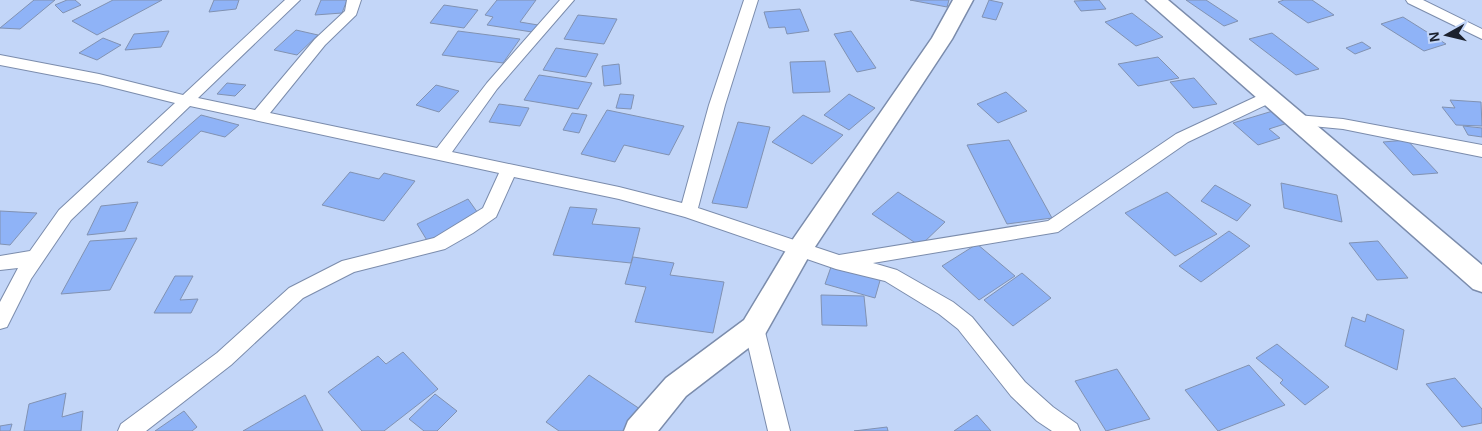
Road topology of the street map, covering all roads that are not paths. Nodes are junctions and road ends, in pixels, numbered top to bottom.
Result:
1 (293, 0) edge
2 (354, 0) edge
3 (567, 0) edge
4 (752, 0) edge
5 (963, 0) edge
6 (1156, 0) edge
7 (1413, 0) edge
8 (1482, 35) edge
9 (0, 60) edge
10 (1269, 97) junction
11 (188, 101) junction
12 (259, 116) junction
13 (1297, 120) junction
14 (1482, 151) edge
15 (440, 156) junction
16 (509, 169) junction
17 (688, 211) junction
18 (800, 249) junction
19 (34, 258) junction
20 (0, 262) edge
21 (836, 262) junction
22 (1482, 281) edge
23 (0, 321) edge
24 (754, 328) junction
25 (129, 431) edge
26 (638, 431) edge
27 (779, 431) edge
28 (1069, 431) edge

1 - 11 street
2 - 12 street
3 - 15 street
4 - 17 street
5 - 18 street
6 - 10 street
7 - 8 street
9 - 11 street
10 - 13 street
10 - 21 street
11 - 12 street
11 - 19 street
12 - 15 street
13 - 14 street
13 - 22 street
15 - 16 street
16 - 17 street
16 - 25 street
17 - 18 street
18 - 21 street
18 - 24 street
19 - 20 street
19 - 23 street
21 - 28 street
24 - 26 street
24 - 27 street

